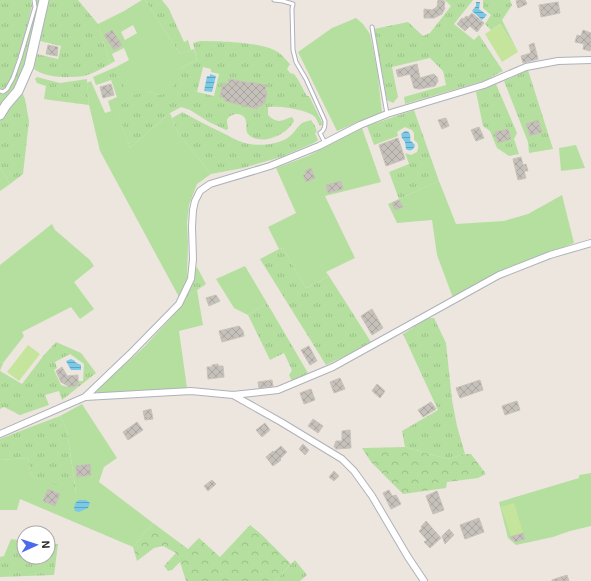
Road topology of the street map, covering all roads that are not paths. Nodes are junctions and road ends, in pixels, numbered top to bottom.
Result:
1 (34, 0) edge
2 (44, 0) edge
3 (274, 0) edge
4 (294, 0) edge
5 (293, 4) junction
6 (372, 27) dead end
7 (591, 60) edge
8 (0, 91) edge
9 (387, 114) junction
10 (0, 115) edge
11 (325, 144) junction
12 (591, 243) edge
13 (233, 395) junction
14 (85, 397) junction
15 (0, 434) edge
16 (424, 581) edge

1 - 8 lane
2 - 10 street
3 - 5 lane
4 - 5 lane
5 - 11 lane
6 - 9 lane
7 - 9 street
9 - 11 street
11 - 14 street
12 - 13 street
13 - 14 street
13 - 16 street
14 - 15 street

